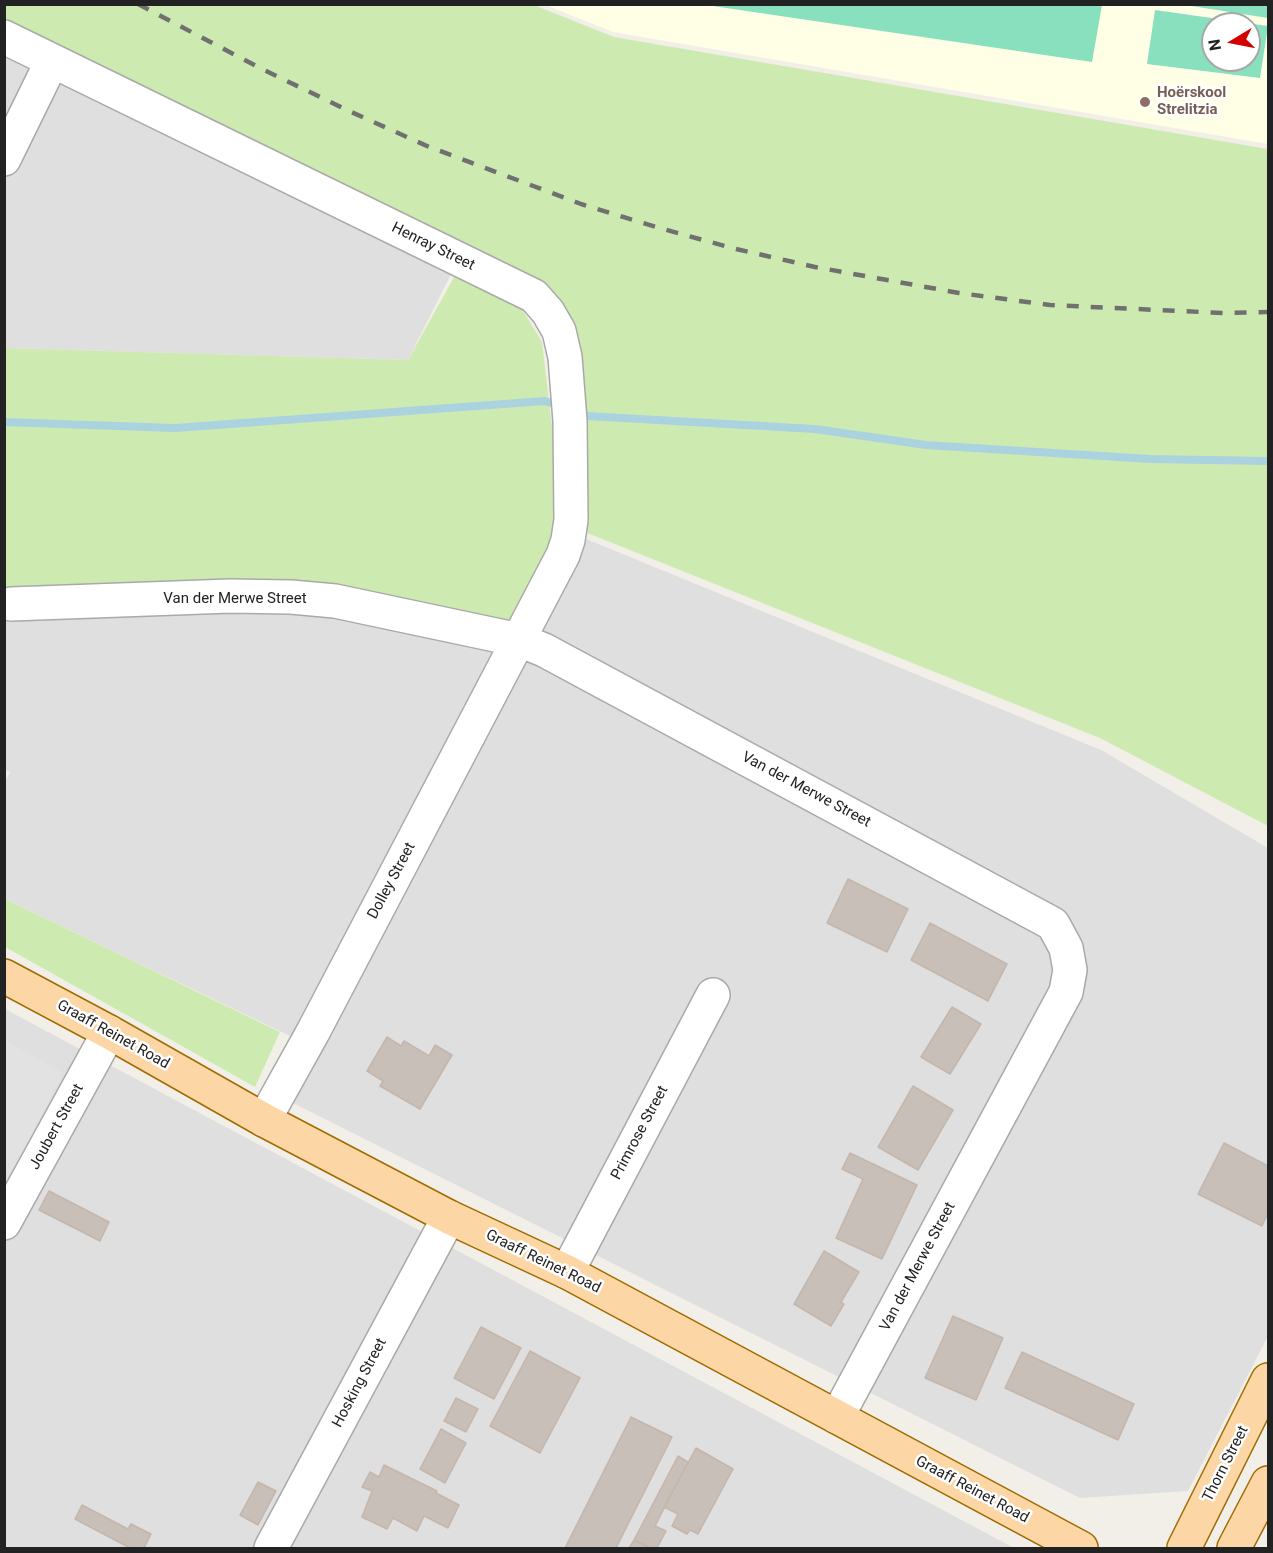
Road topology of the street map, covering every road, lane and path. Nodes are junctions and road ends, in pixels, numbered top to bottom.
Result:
1 (4, 38) edge
2 (52, 62) junction
3 (4, 159) edge
4 (11, 604) dead end
5 (519, 640) junction
6 (4, 976) edge
7 (713, 995) dead end
8 (109, 1032) junction
9 (264, 1120) junction
10 (449, 1217) junction
11 (4, 1223) edge
12 (567, 1272) junction
13 (1269, 1380) edge
14 (837, 1417) junction
15 (1269, 1483) edge
16 (271, 1548) edge
17 (1081, 1548) edge
18 (1184, 1548) edge
19 (1234, 1548) edge

1 - 2 street, Henray Street
2 - 3 street
2 - 5 street, Henray Street
4 - 5 street, Van der Merwe Street
5 - 9 street, Dolley Street
5 - 14 street, Van der Merwe Street
6 - 8 main road, Graaff Reinet Road
7 - 12 street, Primrose Street
8 - 9 main road, Graaff Reinet Road
8 - 11 street, Joubert Street
9 - 10 main road, Graaff Reinet Road
10 - 12 main road, Graaff Reinet Road
10 - 16 street, Hosking Street
12 - 14 main road, Graaff Reinet Road
13 - 18 main road, Thorn Street
14 - 17 main road, Graaff Reinet Road
15 - 19 main road

